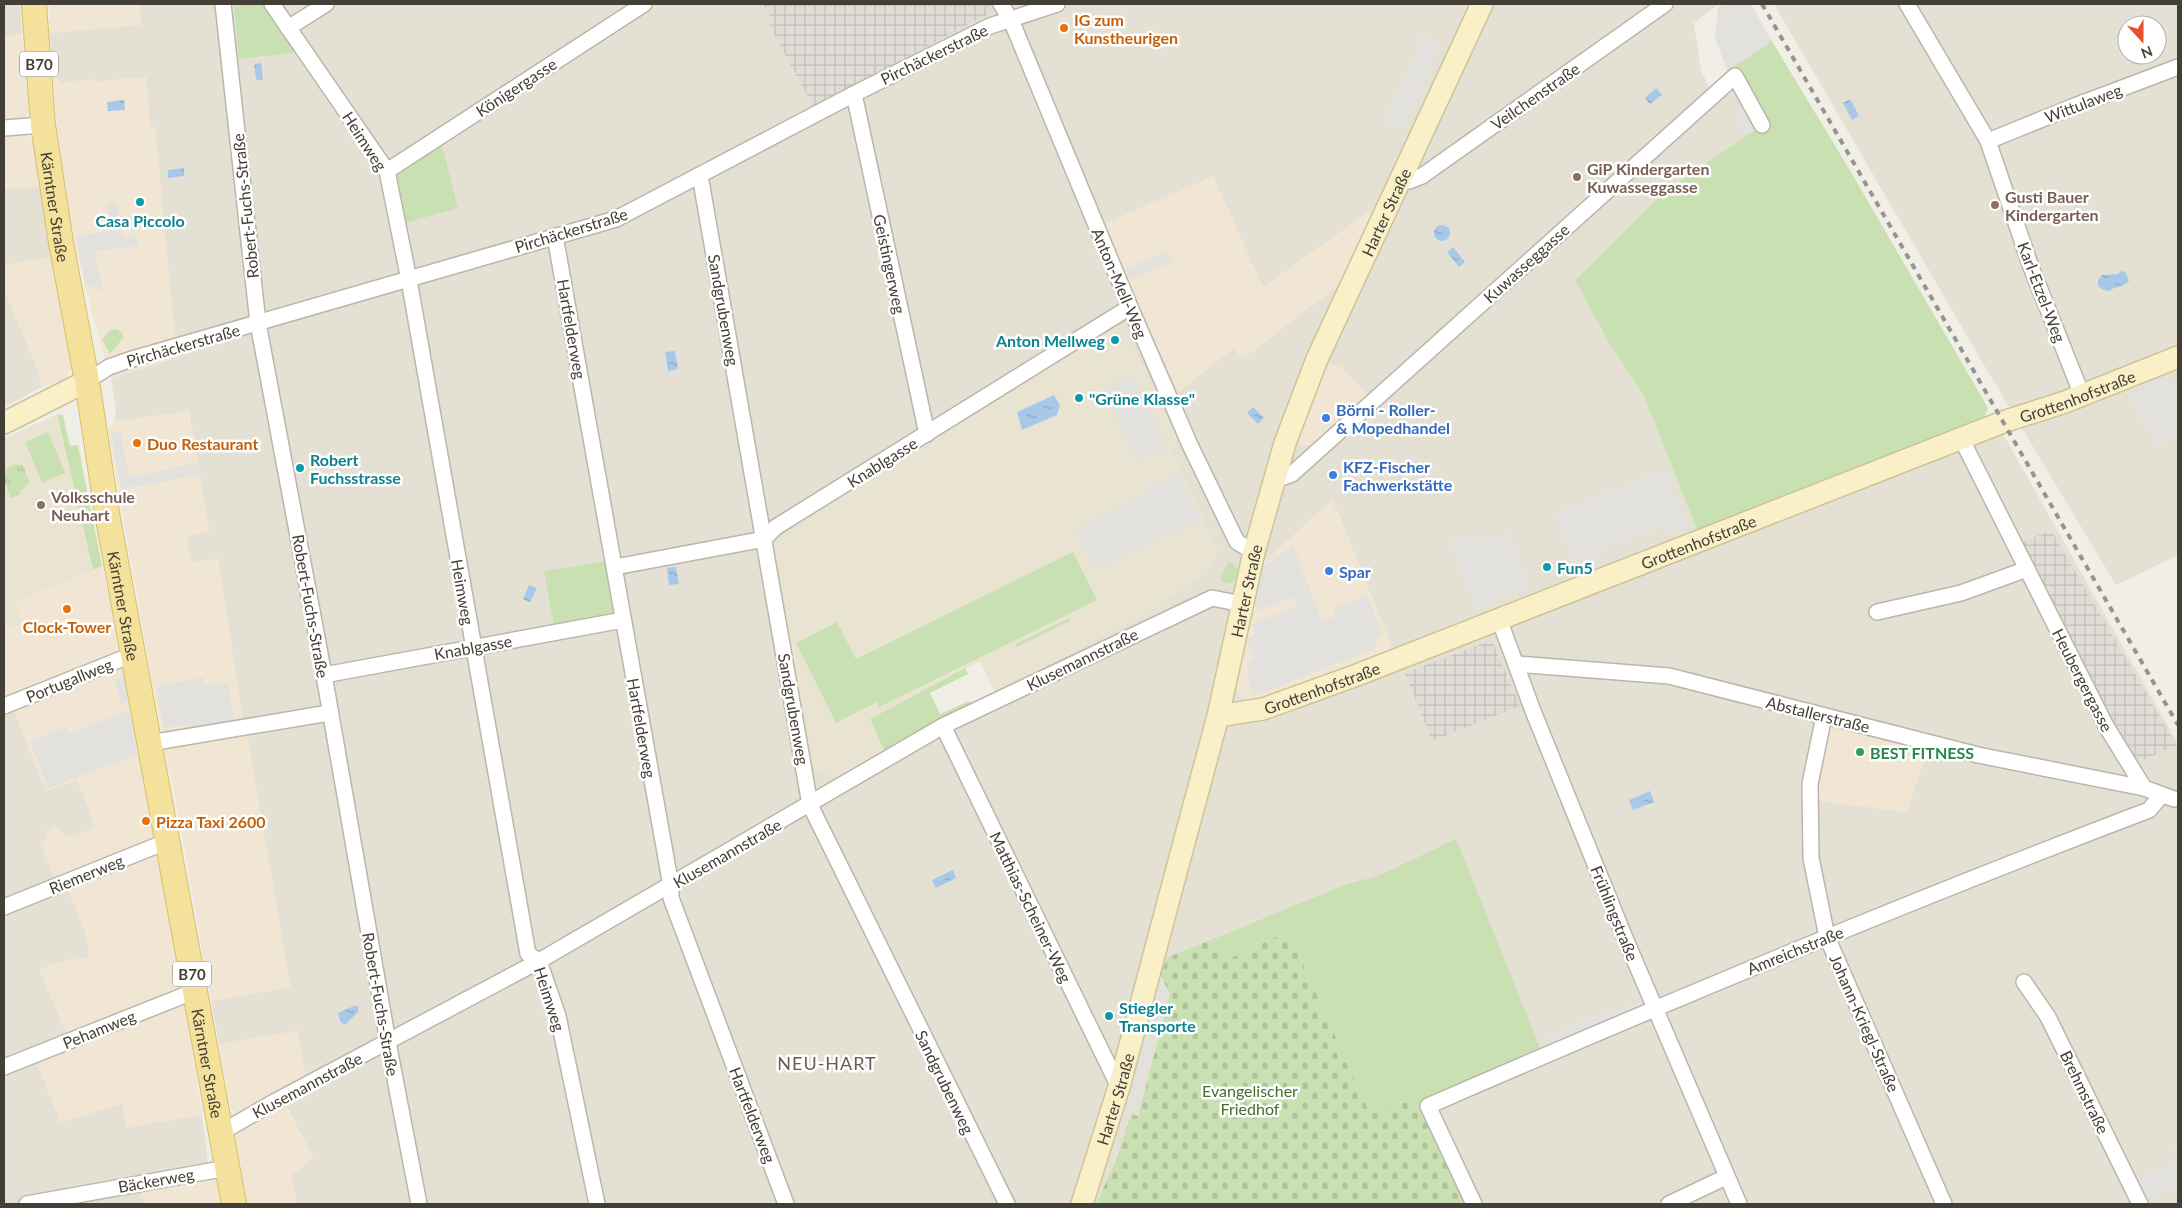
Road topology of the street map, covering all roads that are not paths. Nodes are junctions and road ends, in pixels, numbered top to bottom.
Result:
1 (34, 4) edge
2 (223, 4) edge
3 (272, 4) edge
4 (326, 4) edge
5 (644, 4) edge
6 (1001, 4) edge
7 (1057, 4) edge
8 (1482, 4) edge
9 (1665, 4) edge
10 (1907, 4) edge
11 (1011, 20) junction
12 (288, 28) junction
13 (2178, 67) edge
14 (854, 94) junction
15 (43, 125) junction
16 (1762, 125) dead end
17 (4, 128) edge
18 (1988, 141) junction
19 (387, 171) junction
20 (698, 176) junction
21 (1402, 179) junction
22 (555, 236) junction
23 (409, 280) junction
24 (1130, 307) junction
25 (258, 323) junction
26 (2178, 358) edge
27 (87, 381) junction
28 (2082, 395) junction
29 (4, 423) edge
30 (927, 434) junction
31 (1961, 438) junction
32 (1273, 481) junction
33 (764, 539) junction
34 (1254, 552) junction
35 (615, 567) junction
36 (2027, 569) junction
37 (1242, 604) junction
38 (1877, 612) dead end
39 (1499, 619) junction
40 (622, 620) junction
41 (472, 648) junction
42 (134, 654) junction
43 (1516, 664) junction
44 (324, 675) junction
45 (4, 706) edge
46 (329, 713) junction
47 (1218, 716) junction
48 (1824, 716) junction
49 (943, 726) junction
50 (150, 743) junction
51 (2144, 788) junction
52 (2167, 797) joint
53 (810, 805) junction
54 (168, 841) junction
55 (671, 886) junction
56 (4, 907) edge
57 (1827, 937) junction
58 (539, 961) junction
59 (2024, 982) dead end
60 (195, 990) junction
61 (1655, 1008) junction
62 (388, 1042) junction
63 (4, 1067) edge
64 (1119, 1087) junction
65 (220, 1133) junction
66 (227, 1168) junction
67 (1726, 1178) junction
68 (27, 1204) edge
69 (234, 1204) edge
70 (419, 1204) edge
71 (597, 1204) edge
72 (786, 1204) edge
73 (1007, 1204) edge
74 (1082, 1204) edge
75 (1474, 1204) edge
76 (1668, 1204) edge
77 (1739, 1204) edge
78 (1944, 1204) edge
79 (2140, 1204) edge

1 - 15 main road, Kärntner Straße / B70
2 - 25 street, Robert-Fuchs-Straße
3 - 12 street, Heimweg
4 - 12 street
5 - 19 street, Königergasse
6 - 11 street, Anton-Mell-Weg
7 - 11 street, Pirchäckerstraße
8 - 21 main road, Harter Straße
9 - 21 street, Veilchenstraße
10 - 18 street, Karl-Etzel-Weg
11 - 14 street, Pirchäckerstraße
11 - 24 street, Anton-Mell-Weg
12 - 19 street, Heimweg
13 - 18 street, Wittulaweg
14 - 20 street, Pirchäckerstraße
14 - 30 street, Geistingerweg
15 - 17 street
15 - 27 main road, Kärntner Straße / B70
16 - 32 street, Kuwasseggasse
18 - 28 street, Karl-Etzel-Weg
19 - 23 street, Heimweg
20 - 22 street, Pirchäckerstraße
20 - 33 street, Sandgrubenweg
21 - 32 main road, Harter Straße
22 - 23 street, Pirchäckerstraße
22 - 35 street, Hartfelderweg
23 - 25 street, Pirchäckerstraße
23 - 41 street, Heimweg
24 - 30 street, Knablgasse
24 - 34 street, Anton-Mell-Weg
25 - 27 street, Pirchäckerstraße
25 - 44 street, Robert-Fuchs-Straße
26 - 28 main road, Grottenhofstraße
27 - 29 main road
27 - 42 main road, Kärntner Straße / B70
28 - 31 main road, Grottenhofstraße
30 - 33 street, Knablgasse
31 - 36 street, Heubergergasse
31 - 39 main road, Grottenhofstraße
32 - 34 main road, Harter Straße
33 - 35 street
33 - 53 street, Sandgrubenweg
34 - 37 main road, Harter Straße
35 - 40 street, Hartfelderweg
36 - 38 street
36 - 51 street, Heubergergasse
37 - 47 main road, Harter Straße
37 - 49 street, Klusemannstraße
39 - 43 street, Frühlingstraße
39 - 47 main road, Grottenhofstraße
40 - 41 street, Knablgasse
40 - 55 street, Hartfelderweg
41 - 44 street, Knablgasse
41 - 58 street, Heimweg
42 - 45 street, Portugallweg
42 - 50 main road, Kärntner Straße / B70
43 - 48 street, Abstallerstraße
43 - 61 street, Frühlingstraße
44 - 46 street, Robert-Fuchs-Straße
46 - 50 street
46 - 62 street, Robert-Fuchs-Straße
47 - 64 main road, Harter Straße
48 - 51 street, Abstallerstraße
48 - 57 street, Johann-Kriegl-Straße
49 - 53 street, Klusemannstraße
49 - 64 street, Matthias-Scheiner-Weg
50 - 54 main road, Kärntner Straße / B70
51 - 52 street, Abstallerstraße
52 - 57 street, Amreichstraße
53 - 55 street, Klusemannstraße
53 - 73 street, Sandgrubenweg
54 - 56 street, Riemerweg
54 - 60 main road, Kärntner Straße / B70
55 - 58 street, Klusemannstraße
55 - 72 street, Hartfelderweg
57 - 61 street, Amreichstraße
57 - 78 street, Johann-Kriegl-Straße
58 - 62 street, Klusemannstraße
58 - 71 street, Heimweg
59 - 79 street, Brehmstraße
60 - 63 street, Pehamweg
60 - 65 main road, Kärntner Straße / B70
61 - 67 street, Frühlingstraße
61 - 75 street, Amreichstraße
62 - 65 street, Klusemannstraße
62 - 70 street, Robert-Fuchs-Straße
64 - 74 main road, Harter Straße
65 - 66 main road, Kärntner Straße / B70
66 - 68 street, Bäckerweg
66 - 69 main road, Kärntner Straße / B70
67 - 76 street
67 - 77 street, Frühlingstraße

